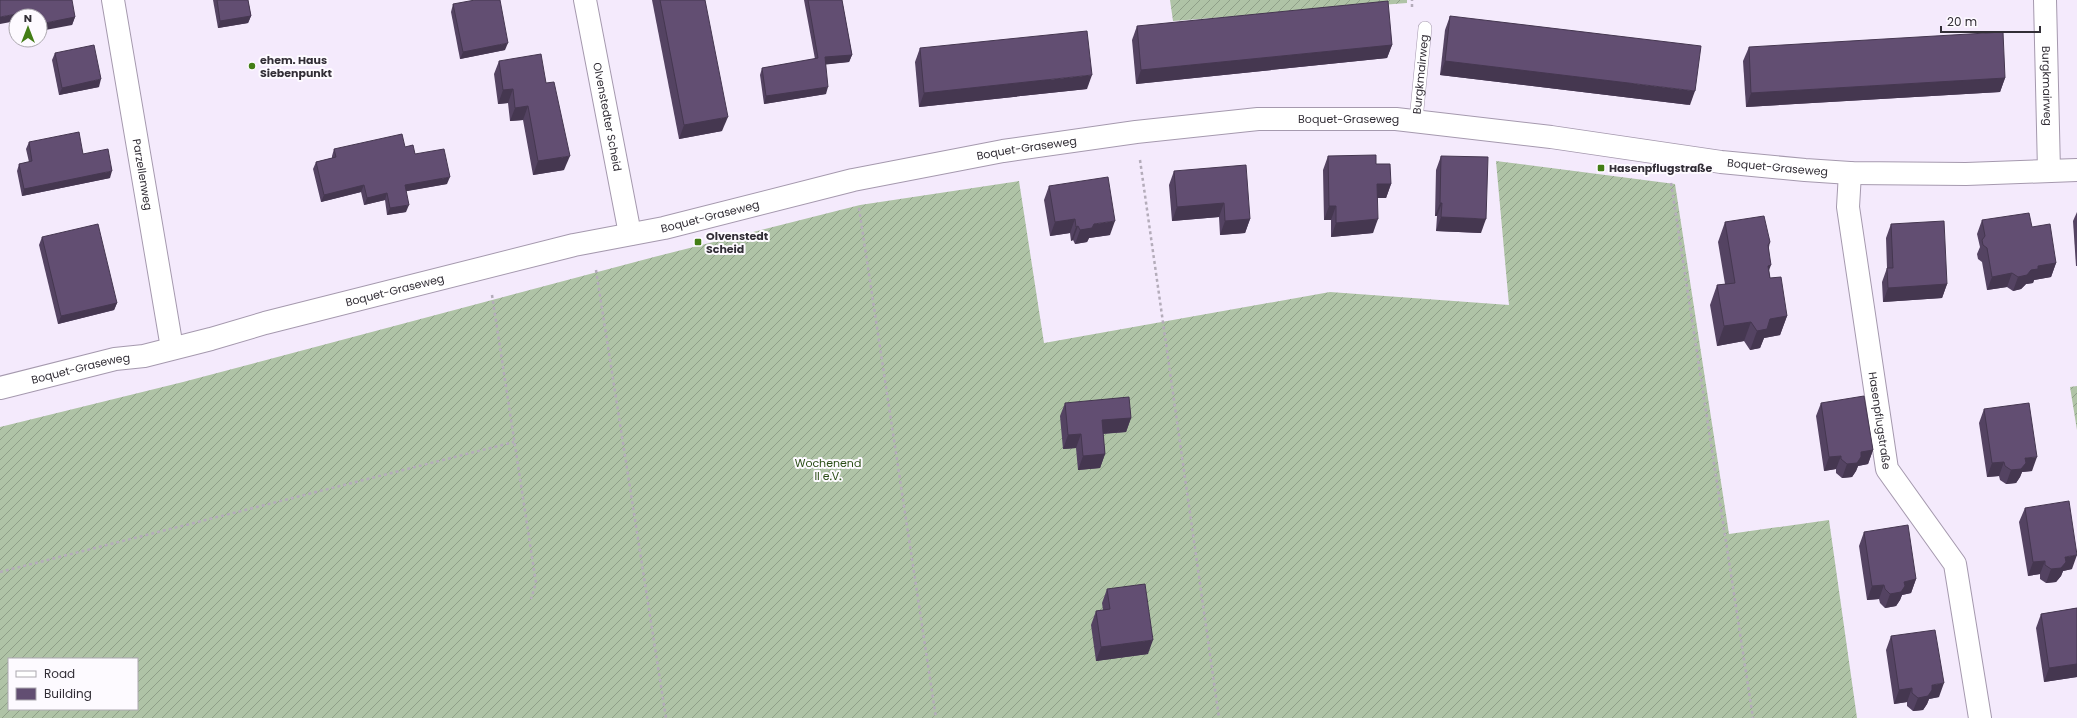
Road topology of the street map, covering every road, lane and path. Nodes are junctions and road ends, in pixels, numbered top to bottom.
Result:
1 (113, 0) edge
2 (585, 0) edge
3 (2045, 0) edge
4 (1425, 28) dead end
5 (1416, 120) junction
6 (1140, 159) dead end
7 (2077, 170) edge
8 (2049, 171) junction
9 (1850, 173) junction
10 (1671, 181) dead end
11 (859, 209) dead end
12 (630, 234) junction
13 (597, 276) dead end
14 (494, 304) dead end
15 (172, 348) junction
16 (0, 388) edge
17 (514, 442) junction
18 (0, 572) edge
19 (532, 599) dead end
20 (666, 718) edge
21 (936, 718) edge
22 (1219, 718) edge
23 (1753, 718) edge
24 (1980, 718) edge

1 - 15 street, Parzellenweg
2 - 12 street, Olvenstedter Scheid
3 - 8 street, Burgkmairweg
4 - 5 lane, Burgkmairweg
5 - 9 street, Boquet-Graseweg
5 - 12 street, Boquet-Graseweg
6 - 22 path
7 - 8 street, Boquet-Graseweg
8 - 9 street, Boquet-Graseweg
9 - 24 street, Hasenpflugstraße
10 - 23 path
11 - 21 path
12 - 15 street, Boquet-Graseweg
13 - 20 path
14 - 17 path
15 - 16 street, Boquet-Graseweg
17 - 18 path
17 - 19 path

